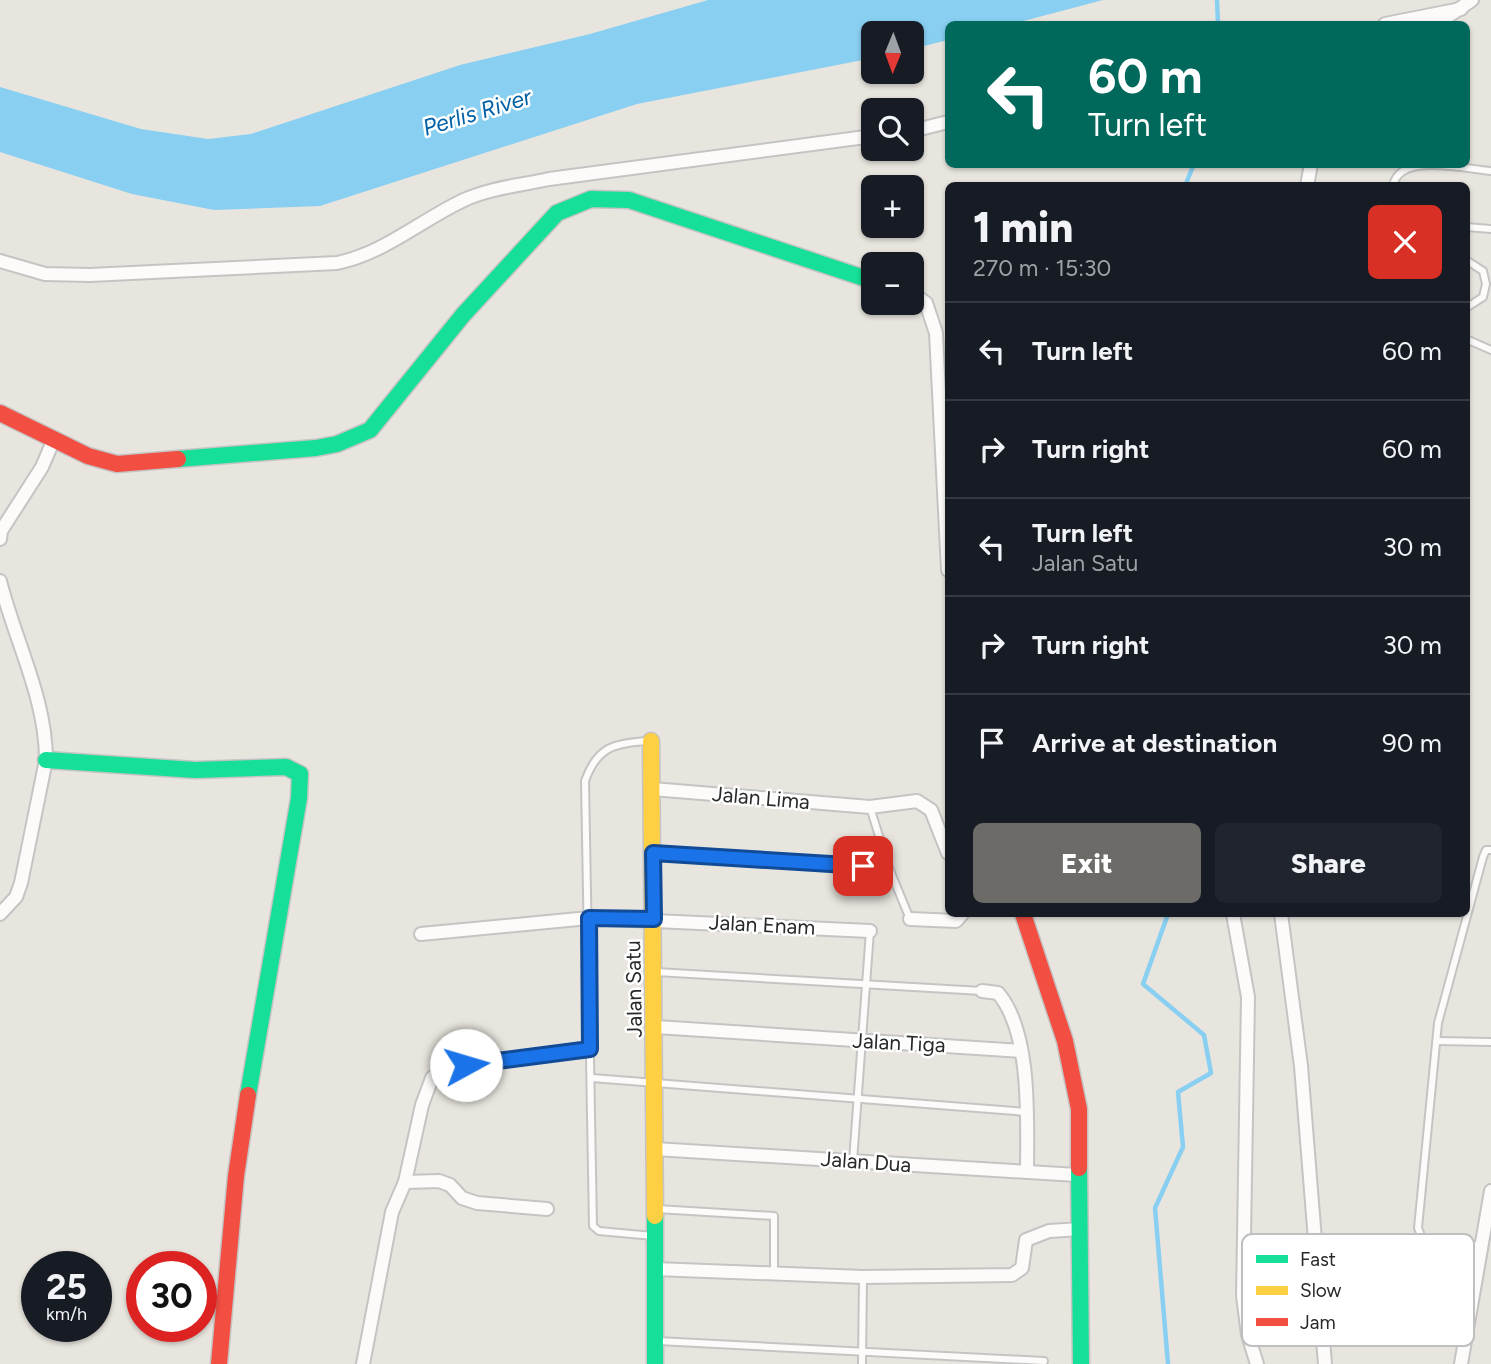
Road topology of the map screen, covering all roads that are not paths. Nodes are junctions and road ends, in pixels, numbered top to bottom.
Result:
1 (1472, 0) edge
2 (1461, 9) junction
3 (1400, 21) edge
4 (1442, 21) edge
5 (945, 123) edge
6 (924, 128) edge
7 (861, 138) edge
8 (1403, 168) edge
9 (1455, 168) edge
10 (1491, 171) edge
11 (1394, 182) edge
12 (1470, 227) edge
13 (1491, 229) edge
14 (0, 261) edge
15 (1470, 263) edge
16 (861, 277) edge
17 (924, 302) edge
18 (1470, 305) edge
19 (1470, 341) edge
20 (1491, 350) edge
21 (0, 413) edge
22 (54, 439) junction
23 (945, 511) edge
24 (0, 538) edge
25 (0, 581) edge
26 (651, 741) joint
27 (46, 760) junction
28 (652, 789) junction
29 (870, 807) junction
30 (945, 845) edge
31 (1491, 850) edge
32 (653, 853) junction
33 (890, 868) junction
34 (1470, 905) edge
35 (0, 914) edge
36 (959, 917) edge
37 (1024, 917) edge
38 (1234, 917) edge
39 (1281, 917) edge
40 (1467, 917) edge
41 (589, 918) junction
42 (654, 919) junction
43 (909, 919) joint
44 (870, 931) joint
45 (421, 934) dead end
46 (655, 972) junction
47 (867, 984) junction
48 (982, 991) joint
49 (656, 1027) junction
50 (1437, 1041) junction
51 (862, 1042) junction
52 (1491, 1042) edge
53 (590, 1049) junction
54 (1021, 1051) junction
55 (592, 1078) junction
56 (655, 1083) junction
57 (857, 1100) junction
58 (1027, 1112) junction
59 (655, 1149) junction
60 (853, 1161) junction
61 (1027, 1172) junction
62 (1077, 1175) junction
63 (405, 1182) junction
64 (1491, 1191) edge
65 (547, 1209) dead end
66 (655, 1209) junction
67 (1081, 1228) junction
68 (1244, 1234) edge
69 (1315, 1234) edge
70 (1420, 1234) edge
71 (655, 1237) junction
72 (1474, 1245) edge
73 (1482, 1246) junction
74 (655, 1269) junction
75 (774, 1274) junction
76 (863, 1277) junction
77 (1474, 1291) edge
78 (655, 1341) junction
79 (1251, 1346) edge
80 (1324, 1346) edge
81 (1464, 1346) edge
82 (862, 1352) junction
83 (1045, 1361) dead end
84 (219, 1364) edge
85 (363, 1364) edge
86 (655, 1364) edge
87 (862, 1364) edge
88 (1081, 1364) edge
89 (1257, 1364) edge
90 (1325, 1364) edge
91 (1461, 1364) edge

1 - 2 street
2 - 3 street
2 - 4 street
5 - 6 street
7 - 14 street
8 - 11 lane
9 - 10 lane
12 - 13 lane
15 - 18 lane
16 - 22 street
17 - 23 street
19 - 20 lane
21 - 22 street
22 - 24 street
25 - 27 street
26 - 28 street, Jalan Satu
26 - 41 lane
27 - 35 street
27 - 84 street
28 - 29 street, Jalan Lima
28 - 32 street, Jalan Satu
29 - 30 street
29 - 33 lane
31 - 34 lane
32 - 33 lane
32 - 42 street, Jalan Satu
33 - 43 lane
36 - 43 street
37 - 62 street
38 - 68 street
39 - 69 street
40 - 50 lane
41 - 42 street, Jalan Enam
41 - 45 street, Jalan Enam
41 - 53 lane
42 - 44 street, Jalan Enam
42 - 46 street, Jalan Satu
44 - 47 lane
46 - 47 lane
46 - 49 street, Jalan Satu
47 - 48 lane
47 - 51 lane
48 - 54 street
49 - 51 street, Jalan Tiga
49 - 56 street, Jalan Satu
50 - 52 lane
50 - 70 lane
51 - 54 street, Jalan Tiga
51 - 57 lane
53 - 55 lane
53 - 63 street
54 - 58 street
55 - 56 lane
55 - 71 lane
56 - 57 lane
56 - 59 street, Jalan Satu
57 - 58 lane
57 - 60 lane
58 - 61 street
59 - 60 street, Jalan Dua
59 - 66 street, Jalan Satu
60 - 61 street, Jalan Dua
61 - 62 street, Jalan Dua
62 - 67 street
63 - 65 street
63 - 85 street
64 - 73 street
66 - 71 street, Jalan Satu
66 - 75 lane
67 - 76 street
67 - 88 street
71 - 74 street, Jalan Satu
72 - 73 lane
73 - 77 street
74 - 75 street
74 - 78 street, Jalan Satu
75 - 76 street
76 - 82 lane
78 - 82 lane
78 - 86 street, Jalan Satu
79 - 89 street
80 - 90 street
81 - 91 street
82 - 83 lane
82 - 87 lane

